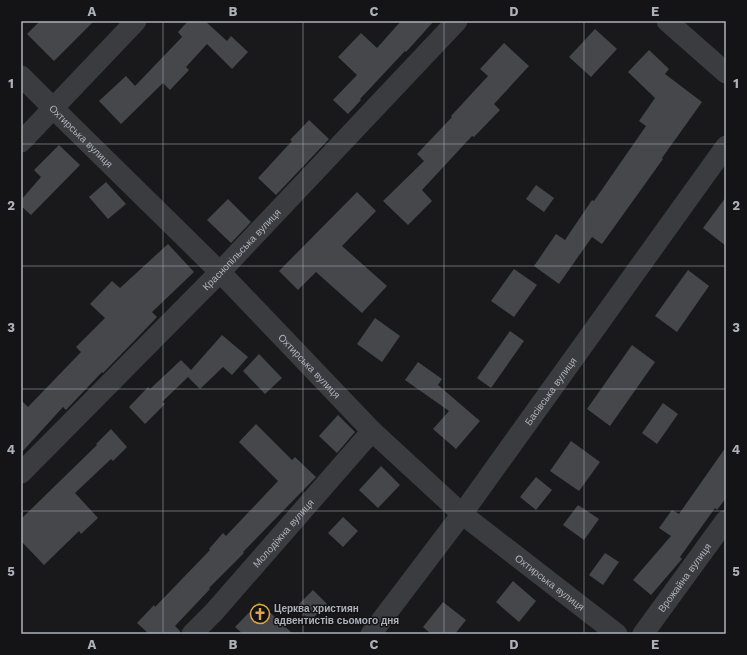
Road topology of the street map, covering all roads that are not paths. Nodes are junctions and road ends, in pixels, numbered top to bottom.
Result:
1 (136, 21) edge
2 (457, 21) edge
3 (667, 21) edge
4 (726, 73) edge
5 (21, 76) edge
6 (53, 108) junction
7 (21, 142) edge
8 (726, 146) edge
9 (220, 272) junction
10 (372, 431) junction
11 (21, 473) edge
12 (462, 514) junction
13 (726, 520) edge
14 (192, 634) edge
15 (371, 634) edge
16 (617, 634) edge
17 (643, 634) edge

1 - 6 street
2 - 9 street, Краснопільська вулиця
3 - 4 street
5 - 6 street, Охтирська вулиця
6 - 7 street
6 - 9 street, Охтирська вулиця
8 - 12 street, Басівська вулиця
9 - 10 street, Охтирська вулиця
9 - 11 street, Краснопільська вулиця
10 - 12 street, Охтирська вулиця
10 - 14 street, Молодіжна вулиця
12 - 15 street, Басівська вулиця
12 - 16 street, Охтирська вулиця
13 - 17 street, Врожайна вулиця

